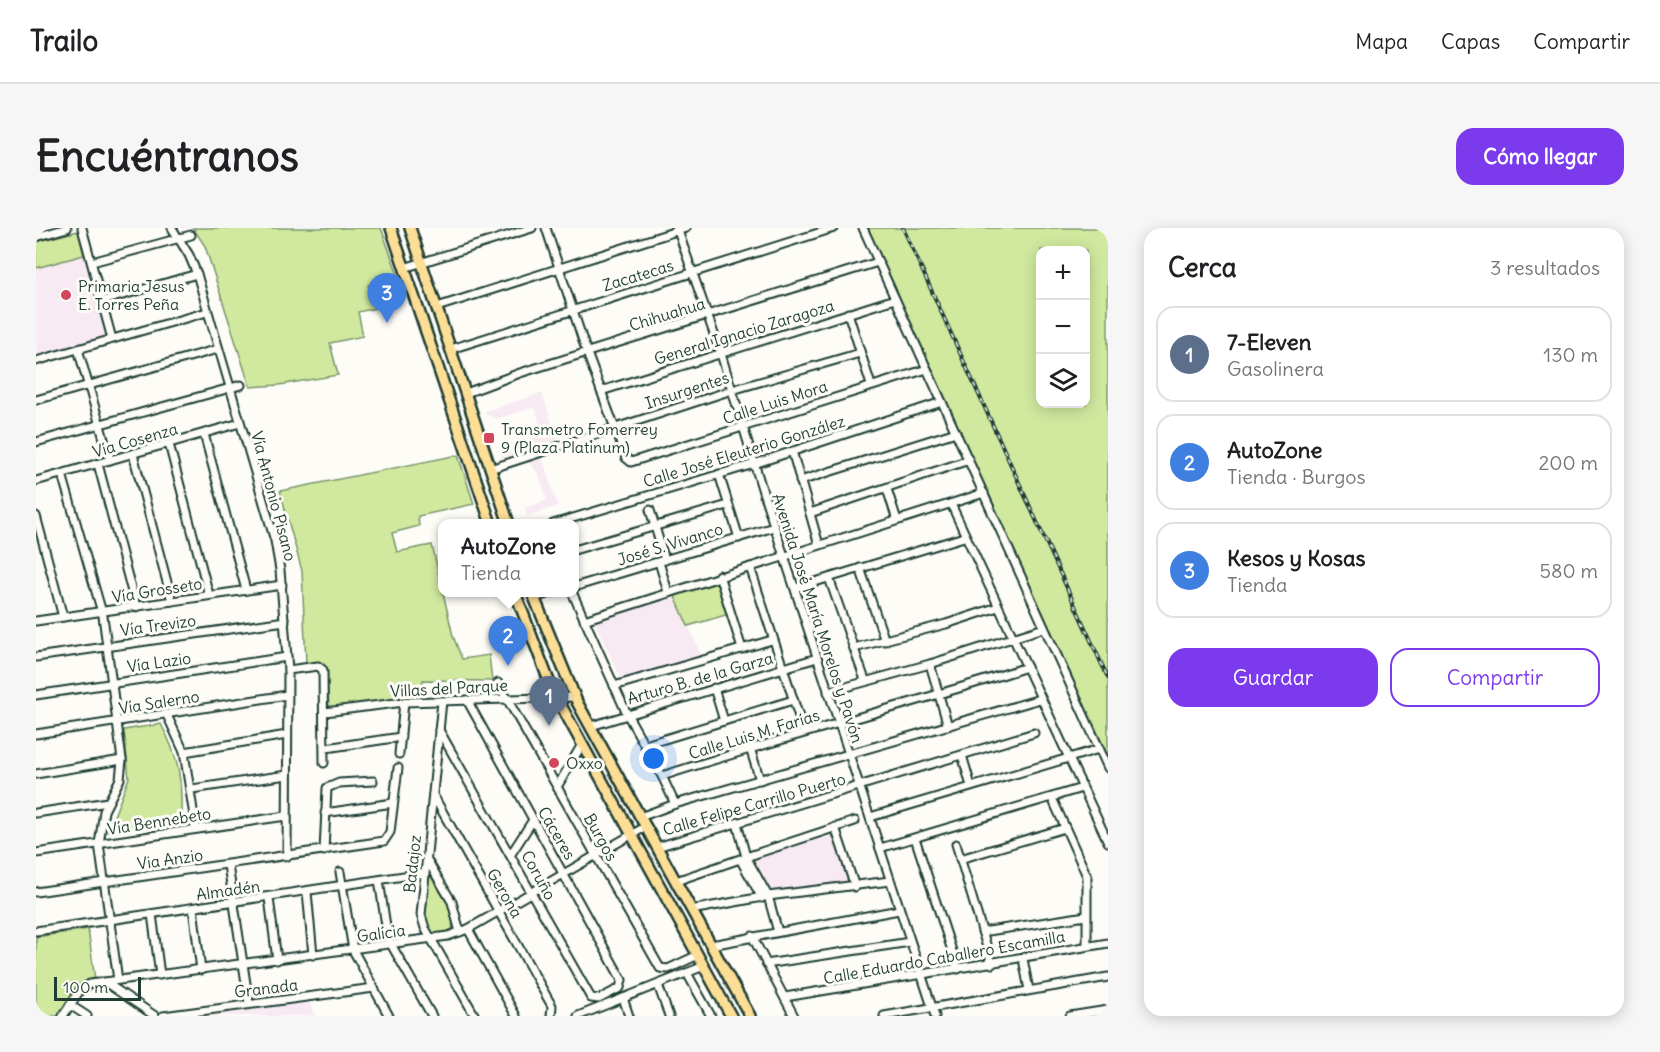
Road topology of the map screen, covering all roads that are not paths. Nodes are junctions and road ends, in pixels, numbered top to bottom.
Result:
1 (67, 228) edge
2 (82, 228) edge
3 (172, 228) edge
4 (392, 228) edge
5 (410, 228) edge
6 (532, 228) edge
7 (546, 228) edge
8 (686, 228) edge
9 (834, 228) edge
10 (862, 228) edge
11 (677, 229) edge
12 (41, 233) edge
13 (191, 235) dead end
14 (178, 238) junction
15 (92, 262) junction
16 (878, 262) junction
17 (422, 263) junction
18 (559, 267) junction
19 (404, 268) junction
20 (692, 273) junction
21 (197, 274) junction
22 (895, 299) junction
23 (102, 301) junction
24 (437, 307) junction
25 (573, 310) junction
26 (207, 312) junction
27 (848, 313) junction
28 (707, 316) junction
29 (112, 339) junction
30 (78, 349) junction
31 (218, 349) junction
32 (451, 349) junction
33 (587, 353) junction
34 (860, 353) junction
35 (721, 354) junction
36 (36, 360) edge
37 (927, 369) junction
38 (89, 386) junction
39 (241, 386) dead end
40 (871, 386) junction
41 (230, 388) junction
42 (732, 390) junction
43 (601, 391) junction
44 (466, 393) junction
45 (36, 400) edge
46 (942, 402) junction
47 (240, 423) junction
48 (100, 424) junction
49 (743, 426) junction
50 (614, 428) junction
51 (956, 432) junction
52 (204, 434) junction
53 (36, 442) edge
54 (169, 444) junction
55 (792, 451) junction
56 (133, 454) junction
57 (110, 460) junction
58 (969, 460) junction
59 (98, 464) junction
60 (754, 464) junction
61 (490, 469) junction
62 (62, 474) junction
63 (719, 474) junction
64 (36, 481) edge
65 (800, 481) junction
66 (887, 489) junction
67 (984, 493) junction
68 (951, 504) junction
69 (728, 505) junction
70 (650, 510) dead end
71 (810, 513) junction
72 (36, 516) edge
73 (489, 519) edge
74 (507, 519) edge
75 (570, 519) edge
76 (897, 520) junction
77 (774, 526) junction
78 (655, 528) junction
79 (964, 537) junction
80 (739, 538) junction
81 (819, 545) junction
82 (579, 549) edge
83 (784, 556) junction
84 (662, 561) junction
85 (750, 567) junction
86 (860, 568) junction
87 (719, 575) junction
88 (829, 578) junction
89 (282, 585) junction
90 (579, 586) edge
91 (795, 588) junction
92 (246, 590) junction
93 (668, 592) junction
94 (210, 596) junction
95 (517, 597) edge
96 (533, 597) edge
97 (574, 597) edge
98 (172, 601) junction
99 (998, 606) junction
100 (136, 607) junction
101 (101, 612) junction
102 (63, 617) junction
103 (584, 620) junction
104 (36, 621) edge
105 (285, 621) junction
106 (1044, 628) junction
107 (1014, 639) junction
108 (772, 640) junction
109 (885, 641) junction
110 (107, 646) junction
111 (854, 648) junction
112 (742, 649) junction
113 (36, 657) edge
114 (287, 657) junction
115 (817, 658) junction
116 (930, 664) junction
117 (783, 668) junction
118 (1027, 668) junction
119 (288, 670) junction
120 (865, 680) junction
121 (112, 682) junction
122 (498, 683) dead end
123 (614, 686) junction
124 (714, 688) junction
125 (828, 692) junction
126 (36, 695) edge
127 (287, 695) junction
128 (939, 696) junction
129 (575, 697) junction
130 (507, 699) junction
131 (557, 699) junction
132 (1040, 699) junction
133 (468, 700) junction
134 (793, 700) junction
135 (442, 701) junction
136 (404, 702) junction
137 (325, 712) junction
138 (627, 714) junction
139 (167, 715) junction
140 (724, 721) junction
141 (117, 722) junction
142 (839, 723) junction
143 (591, 726) junction
144 (948, 726) junction
145 (439, 730) junction
146 (804, 732) junction
147 (1034, 733) dead end
148 (36, 734) edge
149 (287, 735) junction
150 (400, 737) junction
151 (645, 745) junction
152 (581, 746) junction
153 (326, 748) junction
154 (750, 748) junction
155 (1099, 749) junction
156 (184, 752) junction
157 (399, 754) dead end
158 (849, 755) junction
159 (962, 755) junction
160 (1068, 759) junction
161 (122, 760) junction
162 (324, 763) dead end
163 (398, 768) dead end
164 (1108, 768) edge
165 (36, 774) edge
166 (286, 775) junction
167 (662, 776) junction
168 (760, 780) junction
169 (373, 781) dead end
170 (971, 786) junction
171 (557, 788) junction
172 (860, 788) junction
173 (1082, 788) junction
174 (192, 789) junction
175 (433, 795) junction
176 (1052, 798) junction
177 (108, 802) junction
178 (393, 803) junction
179 (675, 804) junction
180 (36, 813) edge
181 (324, 813) junction
182 (286, 816) junction
183 (640, 817) junction
184 (870, 817) junction
185 (533, 820) junction
186 (855, 821) dead end
187 (737, 823) junction
188 (645, 826) junction
189 (835, 827) junction
190 (1065, 828) junction
191 (196, 829) junction
192 (630, 835) junction
193 (915, 838) junction
194 (1108, 841) edge
195 (99, 844) junction
196 (956, 844) dead end
197 (657, 847) junction
198 (880, 848) junction
199 (324, 851) junction
200 (36, 853) edge
201 (512, 854) junction
202 (595, 854) junction
203 (286, 856) junction
204 (426, 858) junction
205 (743, 858) junction
206 (960, 859) junction
207 (228, 865) junction
208 (340, 872) dead end
209 (424, 873) junction
210 (564, 873) junction
211 (379, 880) junction
212 (676, 881) junction
213 (890, 881) junction
214 (105, 882) junction
215 (342, 886) junction
216 (855, 887) junction
217 (532, 890) junction
218 (36, 892) edge
219 (307, 892) junction
220 (765, 897) junction
221 (269, 898) junction
222 (233, 902) junction
223 (193, 908) junction
224 (500, 910) junction
225 (692, 910) junction
226 (899, 910) junction
227 (152, 914) junction
228 (1086, 916) junction
229 (110, 920) junction
230 (468, 929) junction
231 (36, 931) edge
232 (460, 932) junction
233 (778, 932) junction
234 (982, 932) junction
235 (752, 936) junction
236 (432, 939) junction
237 (910, 942) junction
238 (1108, 943) edge
239 (391, 945) junction
240 (711, 945) junction
241 (1087, 946) junction
242 (354, 950) junction
243 (313, 955) junction
244 (698, 955) junction
245 (1023, 959) junction
246 (277, 960) junction
247 (766, 964) junction
248 (992, 964) junction
249 (242, 965) junction
250 (704, 966) junction
251 (958, 969) junction
252 (201, 970) junction
253 (687, 973) junction
254 (160, 975) junction
255 (921, 976) junction
256 (1108, 977) edge
257 (118, 980) junction
258 (622, 980) joint
259 (105, 982) junction
260 (658, 985) junction
261 (374, 988) junction
262 (1029, 990) junction
263 (785, 997) junction
264 (623, 998) junction
265 (249, 1003) junction
266 (70, 1005) junction
267 (1108, 1010) edge
268 (933, 1012) edge
269 (589, 1014) edge
270 (63, 1016) edge
271 (87, 1016) edge
272 (155, 1016) edge
273 (163, 1016) edge
274 (389, 1016) edge
275 (432, 1016) edge
276 (475, 1016) edge
277 (516, 1016) edge
278 (551, 1016) edge
279 (579, 1016) edge
280 (629, 1016) edge
281 (669, 1016) edge
282 (711, 1016) edge
283 (731, 1016) edge
284 (750, 1016) edge
285 (794, 1016) edge
286 (884, 1016) edge
287 (1070, 1016) edge

1 - 12 street
2 - 15 street
3 - 14 street, Vía Antonio Pisano
4 - 19 main road
5 - 17 main road
6 - 17 street
7 - 18 street
8 - 11 street
9 - 20 street, Zacatecas
10 - 16 street
11 - 18 street
11 - 20 street, Avenida José María Morelos y Pavón
13 - 14 street
14 - 15 street
14 - 21 street, Vía Antonio Pisano
15 - 23 street
16 - 22 street
16 - 28 street, Chihuahua
17 - 19 street
17 - 24 main road
18 - 24 street
18 - 25 street
19 - 73 main road
20 - 25 street, Zacatecas
20 - 28 street, Avenida José María Morelos y Pavón
21 - 23 street
21 - 26 street, Vía Antonio Pisano
22 - 27 street, General Ignacio Zaragoza
22 - 37 street
23 - 29 street
24 - 32 main road
25 - 32 street, Zacatecas
25 - 33 street
26 - 29 street
26 - 31 street, Vía Antonio Pisano
27 - 34 street
27 - 35 street, General Ignacio Zaragoza
28 - 33 street, Chihuahua
28 - 35 street, Avenida José María Morelos y Pavón
29 - 30 street
30 - 36 street
30 - 38 street
31 - 38 street
31 - 41 street, Vía Antonio Pisano
32 - 44 main road
33 - 43 street
33 - 44 street, Chihuahua
34 - 40 street
34 - 42 street, Insurgentes
35 - 42 street, Avenida José María Morelos y Pavón
35 - 43 street, General Ignacio Zaragoza
37 - 40 street, Calle Luis Mora
37 - 46 street
38 - 45 street
38 - 48 street
39 - 41 street
40 - 49 street, Calle Luis Mora
41 - 47 street, Vía Antonio Pisano
41 - 48 street
42 - 49 street, Avenida José María Morelos y Pavón
42 - 50 street, Insurgentes
43 - 50 street
44 - 61 main road
46 - 51 street
46 - 55 street, Calle José Eleuterio González
47 - 52 street, Vía Cosenza
47 - 89 street, Vía Antonio Pisano
48 - 53 street
48 - 57 street
49 - 50 street, Calle Luis Mora
49 - 60 street, Avenida José María Morelos y Pavón
50 - 61 street, Insurgentes
51 - 58 street
51 - 65 street
52 - 54 street, Vía Cosenza
52 - 92 street
54 - 56 street, Vía Cosenza
54 - 94 street
55 - 60 street, Calle José Eleuterio González
55 - 65 street
56 - 57 street, Vía Cosenza
56 - 98 street
57 - 59 street, Vía Cosenza
58 - 66 street
58 - 67 street
59 - 62 street, Vía Cosenza
59 - 100 street
60 - 63 street, Calle José Eleuterio González
60 - 77 street, Avenida José María Morelos y Pavón
61 - 74 main road
62 - 64 street, Vía Cosenza
62 - 101 street
63 - 69 street
63 - 75 street, Calle José Eleuterio González
65 - 71 street
66 - 71 street
66 - 76 street
67 - 68 street
67 - 106 street
68 - 76 street
68 - 79 street
69 - 78 street
69 - 80 street
70 - 78 street
71 - 81 street
72 - 102 street
76 - 81 street
77 - 80 street, José S. Vivanco
77 - 83 street, Avenida José María Morelos y Pavón
78 - 82 street
78 - 84 street
79 - 86 street
79 - 99 street
80 - 84 street, José S. Vivanco
81 - 83 street
83 - 85 street
83 - 91 street, Avenida José María Morelos y Pavón
84 - 90 street, José S. Vivanco
84 - 93 street
85 - 87 street
85 - 108 street
86 - 88 street
86 - 109 street
87 - 93 street
87 - 112 street
88 - 91 street
88 - 111 street
89 - 92 street, Vía Grosseto
89 - 105 street, Vía Antonio Pisano
91 - 115 street, Avenida José María Morelos y Pavón
92 - 94 street, Vía Grosseto
93 - 103 street
94 - 98 street, Vía Grosseto
95 - 131 main road
96 - 129 main road
97 - 103 street
98 - 100 street, Vía Grosseto
99 - 107 street
99 - 109 street
100 - 101 street, Vía Grosseto
101 - 102 street, Vía Grosseto
101 - 110 street
102 - 104 street, Vía Grosseto
103 - 123 street
105 - 110 street, Vía Trevizo
105 - 114 street, Vía Antonio Pisano
106 - 107 street
106 - 155 street
107 - 116 street
107 - 118 street
108 - 112 street
108 - 117 street
109 - 111 street
110 - 113 street, Vía Trevizo
110 - 121 street
111 - 120 street
112 - 123 street
114 - 119 street, Vía Antonio Pisano
114 - 121 street, Vía Lazio
115 - 117 street, Arturo B. de la Garza
115 - 125 street, Avenida José María Morelos y Pavón
116 - 120 street
116 - 128 street
117 - 124 street, Arturo B. de la Garza
117 - 134 street
118 - 128 street, Calle Luis M. Farías
118 - 132 street
119 - 127 street, Vía Antonio Pisano
119 - 137 street
120 - 125 street
121 - 126 street, Vía Lazio
121 - 141 street
122 - 130 street, Burgos
123 - 138 street
124 - 138 street, Arturo B. de la Garza
124 - 140 street
125 - 142 street, Avenida José María Morelos y Pavón
127 - 139 street, Vía Salerno
127 - 149 street, Vía Antonio Pisano
128 - 142 street, Calle Luis M. Farías
128 - 144 street
129 - 131 street, Villas del Parque
129 - 143 main road
130 - 131 street, Villas del Parque
130 - 133 street, Villas del Parque
130 - 171 street, Burgos
131 - 152 main road
132 - 144 street
132 - 160 street
133 - 135 street, Villas del Parque
133 - 185 street, Cáceres
134 - 140 street
134 - 146 street
135 - 136 street, Villas del Parque
135 - 145 street, Badajoz
136 - 137 street, Villas del Parque
136 - 150 street
137 - 153 street
138 - 143 street, Arturo B. de la Garza
138 - 151 street
139 - 141 street, Vía Salerno
139 - 156 street
140 - 151 street
141 - 148 street, Vía Salerno
141 - 161 street
142 - 146 street, Calle Luis M. Farías
142 - 158 street, Avenida José María Morelos y Pavón
143 - 183 main road
144 - 158 street
145 - 175 street, Badajoz
145 - 201 street, Coruño
146 - 154 street, Calle Luis M. Farías
147 - 159 street, Calle Felipe Carrillo Puerto
149 - 156 street
149 - 166 street, Vía Antonio Pisano
150 - 153 street
150 - 157 street
151 - 167 street
152 - 171 street
152 - 192 main road
153 - 162 street
154 - 167 street, Calle Luis M. Farías
154 - 168 street
155 - 160 street
155 - 164 street
156 - 174 street
158 - 168 street
158 - 172 street, Avenida José María Morelos y Pavón
159 - 170 street
159 - 172 street, Calle Felipe Carrillo Puerto
160 - 170 street
160 - 173 street
161 - 165 street
161 - 177 street
163 - 178 street
166 - 174 street
166 - 182 street, Vía Antonio Pisano
167 - 179 street
168 - 179 street
169 - 181 street
170 - 184 street
171 - 202 street, Burgos
172 - 184 street, Avenida José María Morelos y Pavón
172 - 187 street, Calle Felipe Carrillo Puerto
173 - 176 street
173 - 194 street
174 - 191 street
175 - 204 street, Badajoz
175 - 224 street, Gerona
176 - 190 street
176 - 193 street
177 - 180 street
177 - 195 street
178 - 181 street
178 - 199 street, Via Anzio
179 - 183 street
181 - 199 street
182 - 191 street, Vía Bennebeto
182 - 203 street, Vía Antonio Pisano
183 - 188 main road
184 - 198 street, Avenida José María Morelos y Pavón
185 - 201 street
185 - 210 street, Cáceres
186 - 189 street
187 - 197 street, Calle Felipe Carrillo Puerto
187 - 205 street
188 - 192 street, Galicia
188 - 197 main road
189 - 205 street
189 - 216 street
190 - 206 street
190 - 228 street
191 - 195 street, Vía Bennebeto
192 - 202 street, Galicia
192 - 244 main road
193 - 198 street
193 - 251 street
195 - 200 street, Vía Bennebeto
195 - 214 street
196 - 206 street
197 - 212 main road
198 - 213 street, Avenida José María Morelos y Pavón
199 - 203 street, Via Anzio
201 - 217 street, Coruño
202 - 210 street, Galicia
202 - 244 street, Burgos
203 - 207 street, Via Anzio
204 - 209 street, Badajoz
204 - 232 street
205 - 212 street
205 - 220 street
206 - 234 street
207 - 214 street, Via Anzio
207 - 222 street
208 - 215 street
209 - 211 street, Almadén
209 - 236 street, Badajoz
210 - 217 street, Galicia
210 - 258 street, Cáceres
211 - 215 street, Almadén
211 - 239 street
212 - 225 main road
213 - 216 street
213 - 226 street, Avenida José María Morelos y Pavón
214 - 218 street, Via Anzio
214 - 229 street
215 - 219 street, Almadén
215 - 242 street
216 - 220 street
217 - 224 street, Galicia
217 - 258 street, Coruño
219 - 221 street, Almadén
219 - 243 street
220 - 225 street
220 - 233 street
221 - 222 street, Almadén
221 - 246 street
222 - 223 street, Almadén
222 - 249 street
223 - 227 street, Almadén
223 - 252 street
224 - 230 street, Galicia
224 - 278 street, Gerona
225 - 240 main road
226 - 233 street
226 - 237 street, Avenida José María Morelos y Pavón
227 - 229 street, Almadén
227 - 254 street
228 - 234 street
228 - 241 street
229 - 231 street, Almadén
229 - 257 street
230 - 232 street, Galicia
230 - 277 street
232 - 236 street, Galicia
233 - 235 street
234 - 248 street
235 - 240 street
235 - 247 street
236 - 239 street, Galicia
236 - 276 street, Badajoz
237 - 247 street
237 - 255 street, Avenida José María Morelos y Pavón
238 - 241 street, Calle Eduardo Caballero Escamilla
239 - 242 street, Galicia
239 - 275 street
240 - 284 main road
241 - 245 street, Calle Eduardo Caballero Escamilla
242 - 243 street, Galicia
242 - 261 street
243 - 246 street, Galicia
244 - 250 main road
245 - 248 street, Calle Eduardo Caballero Escamilla
245 - 262 street
246 - 249 street, Galicia
247 - 263 street
248 - 251 street, Calle Eduardo Caballero Escamilla
249 - 252 street, Galicia
249 - 265 street
250 - 253 street
250 - 283 main road
251 - 255 street, Calle Eduardo Caballero Escamilla
252 - 254 street, Galicia
253 - 260 street
253 - 282 street
254 - 257 street, Galicia
255 - 263 street, Calle Eduardo Caballero Escamilla
255 - 268 street, Avenida José María Morelos y Pavón
256 - 262 street
257 - 259 street, Galicia
259 - 266 street, Galicia
259 - 272 street
260 - 264 street
260 - 281 street
261 - 265 street, Granada
261 - 274 street
262 - 268 street
263 - 285 street
264 - 269 street
264 - 280 street
265 - 273 street, Granada
266 - 270 street
266 - 271 street
267 - 287 street
268 - 286 street
269 - 279 street

